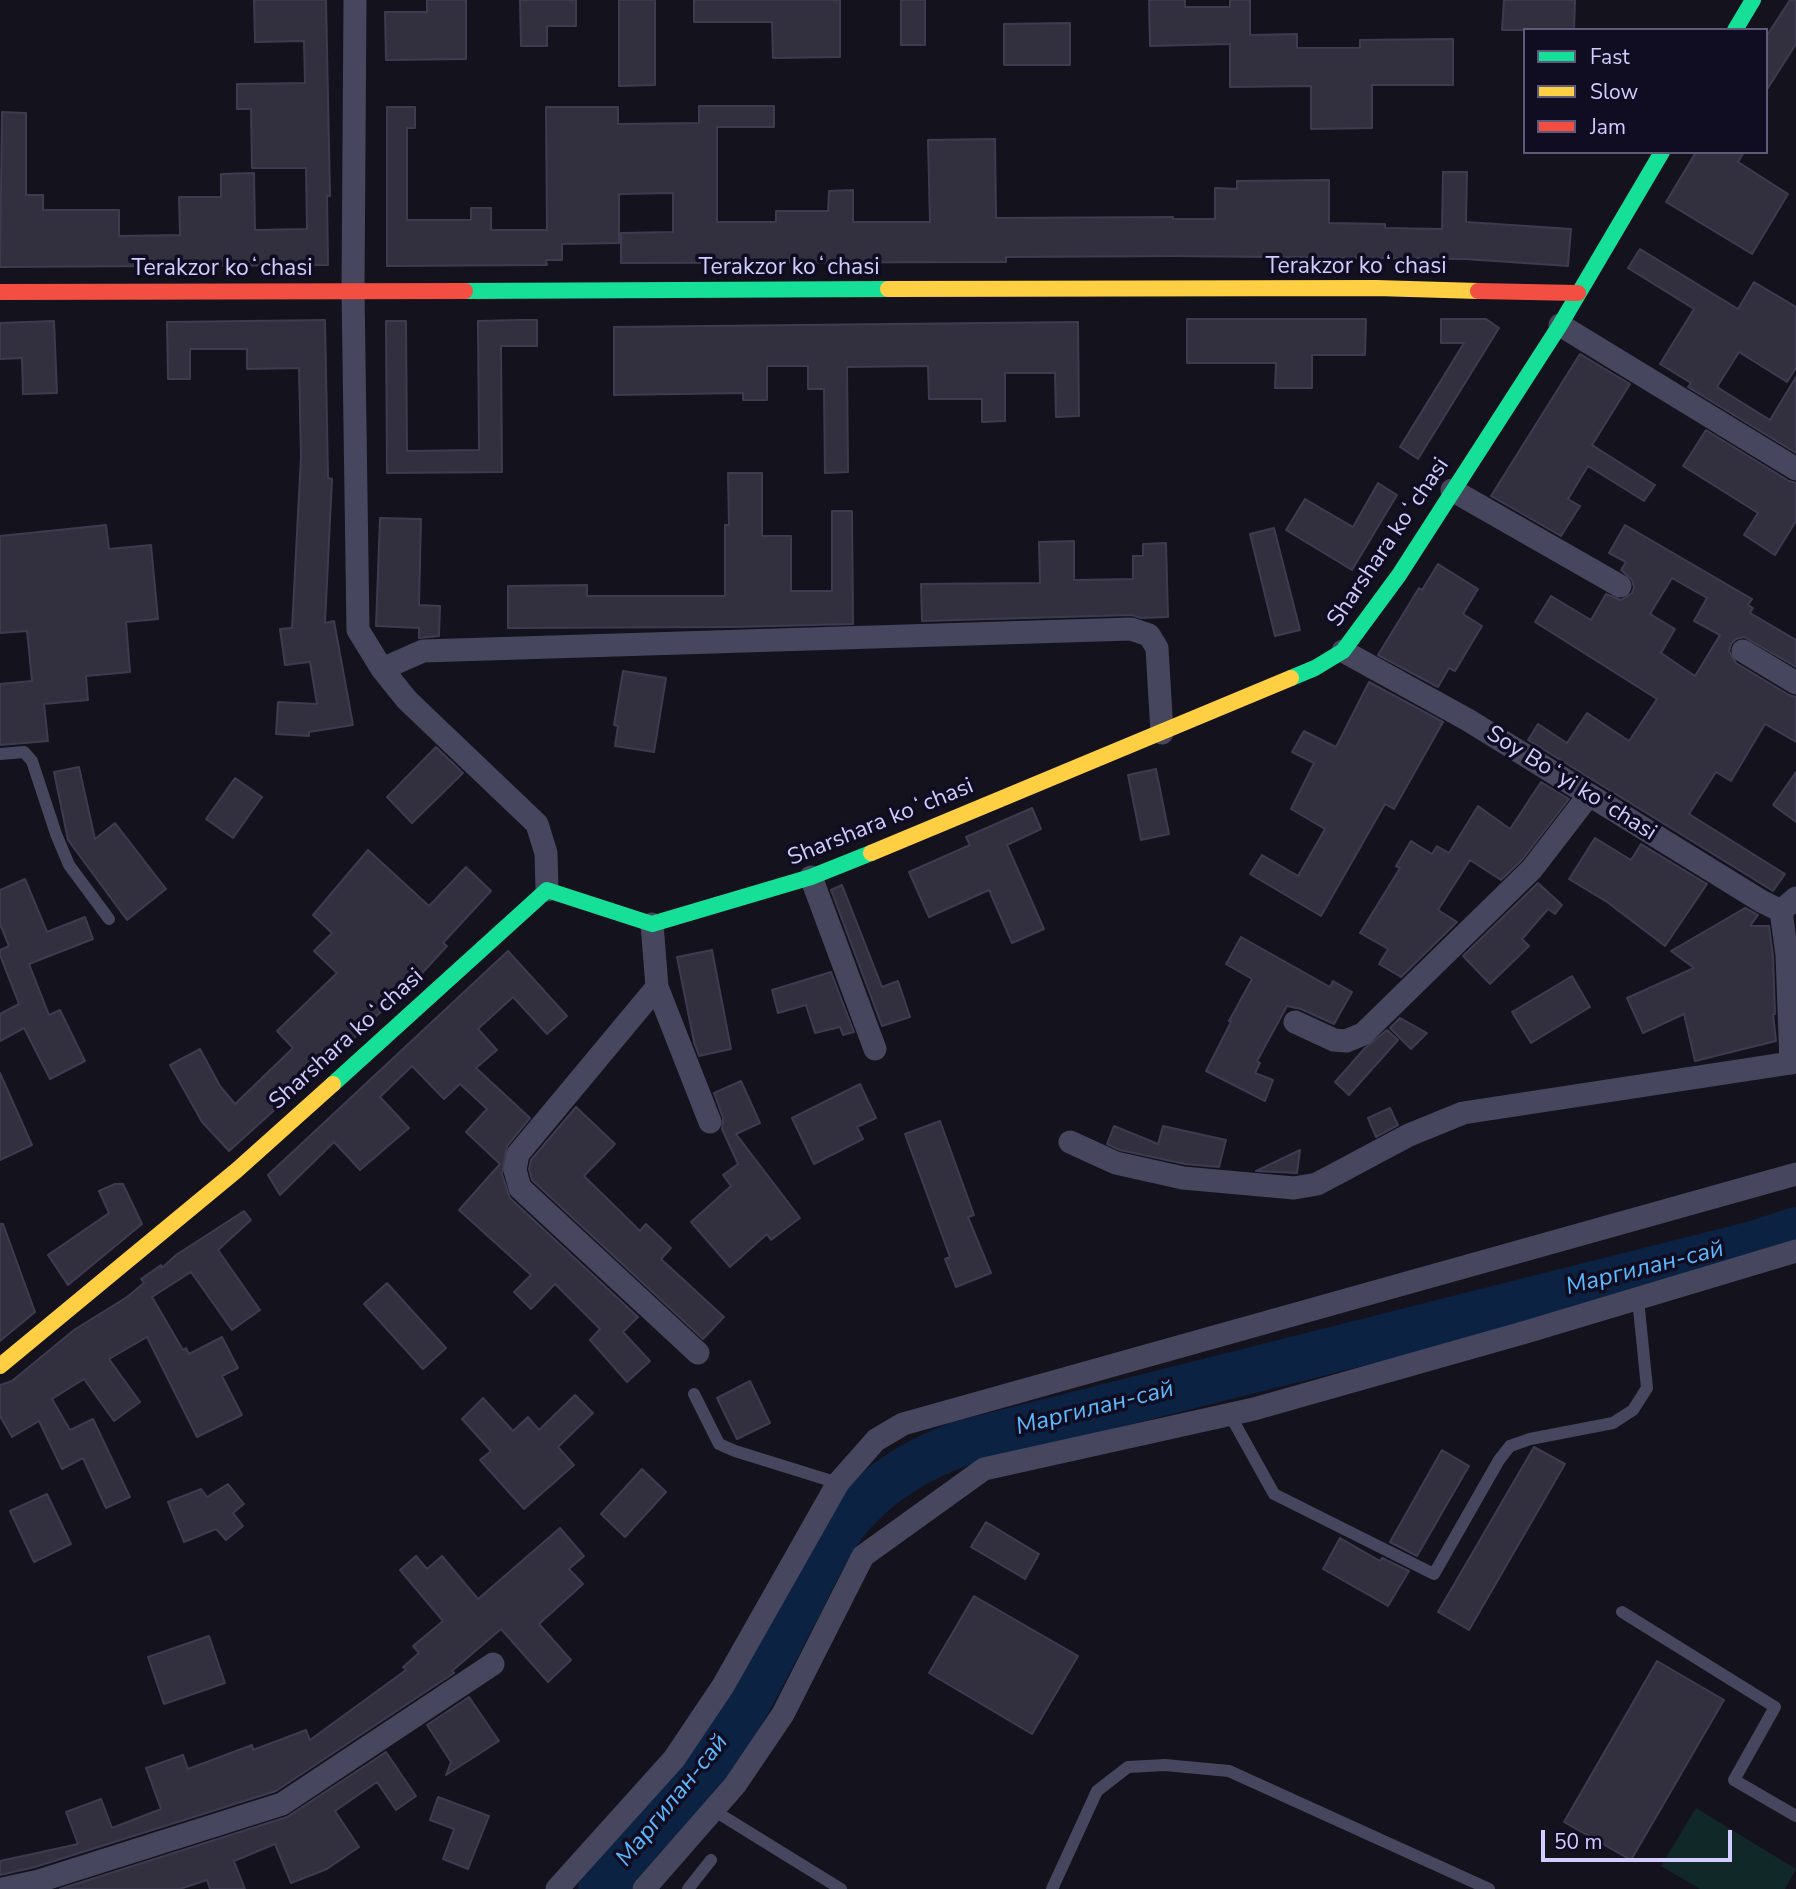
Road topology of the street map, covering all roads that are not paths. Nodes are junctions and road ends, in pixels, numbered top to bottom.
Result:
1 (355, 0) edge
2 (1753, 0) edge
3 (1736, 28) edge
4 (1661, 154) edge
5 (353, 291) junction
6 (0, 292) edge
7 (1578, 293) junction
8 (1560, 326) junction
9 (1796, 469) edge
10 (1452, 490) junction
11 (1620, 586) dead end
12 (1343, 651) junction
13 (1743, 651) dead end
14 (382, 669) junction
15 (1796, 683) edge
16 (1162, 733) junction
17 (0, 754) edge
18 (1589, 795) junction
19 (811, 877) junction
20 (547, 890) junction
21 (1788, 904) edge
22 (109, 919) dead end
23 (652, 924) junction
24 (657, 986) junction
25 (1295, 1022) dead end
26 (875, 1049) dead end
27 (1793, 1062) edge
28 (710, 1122) dead end
29 (1070, 1142) dead end
30 (1796, 1174) edge
31 (1796, 1251) edge
32 (1638, 1299) junction
33 (698, 1353) dead end
34 (0, 1366) edge
35 (694, 1394) dead end
36 (1230, 1415) junction
37 (838, 1483) junction
38 (1622, 1612) dead end
39 (493, 1664) dead end
40 (713, 1810) junction
41 (1796, 1816) edge
42 (711, 1860) dead end
43 (2, 1889) edge
44 (557, 1889) edge
45 (645, 1889) edge
46 (688, 1889) edge
47 (841, 1889) edge
48 (1052, 1889) edge
49 (1489, 1889) edge

1 - 5 street
2 - 3 street
4 - 7 street, Sharshara koʻchasi
5 - 6 street, Terakzor koʻchasi
5 - 7 street, Terakzor koʻchasi
5 - 14 street
7 - 8 street, Sharshara koʻchasi
8 - 9 street
8 - 10 street, Sharshara koʻchasi
10 - 11 street
10 - 12 street, Sharshara koʻchasi
12 - 16 street, Sharshara koʻchasi
12 - 18 street, Soy Boʻyi koʻchasi
13 - 15 street
14 - 16 street
14 - 20 street
16 - 19 street, Sharshara koʻchasi
17 - 22 lane
18 - 21 street, Soy Boʻyi koʻchasi
18 - 25 street
19 - 23 street, Sharshara koʻchasi
19 - 26 street
20 - 23 street
20 - 34 street, Sharshara koʻchasi
21 - 27 street
23 - 24 street
24 - 28 street
24 - 33 street
27 - 29 street
30 - 37 street
31 - 32 street
32 - 36 street
32 - 36 lane
35 - 37 lane
36 - 40 street
37 - 44 street
38 - 41 lane
39 - 43 street
40 - 45 street
40 - 47 lane
42 - 46 lane
48 - 49 lane

